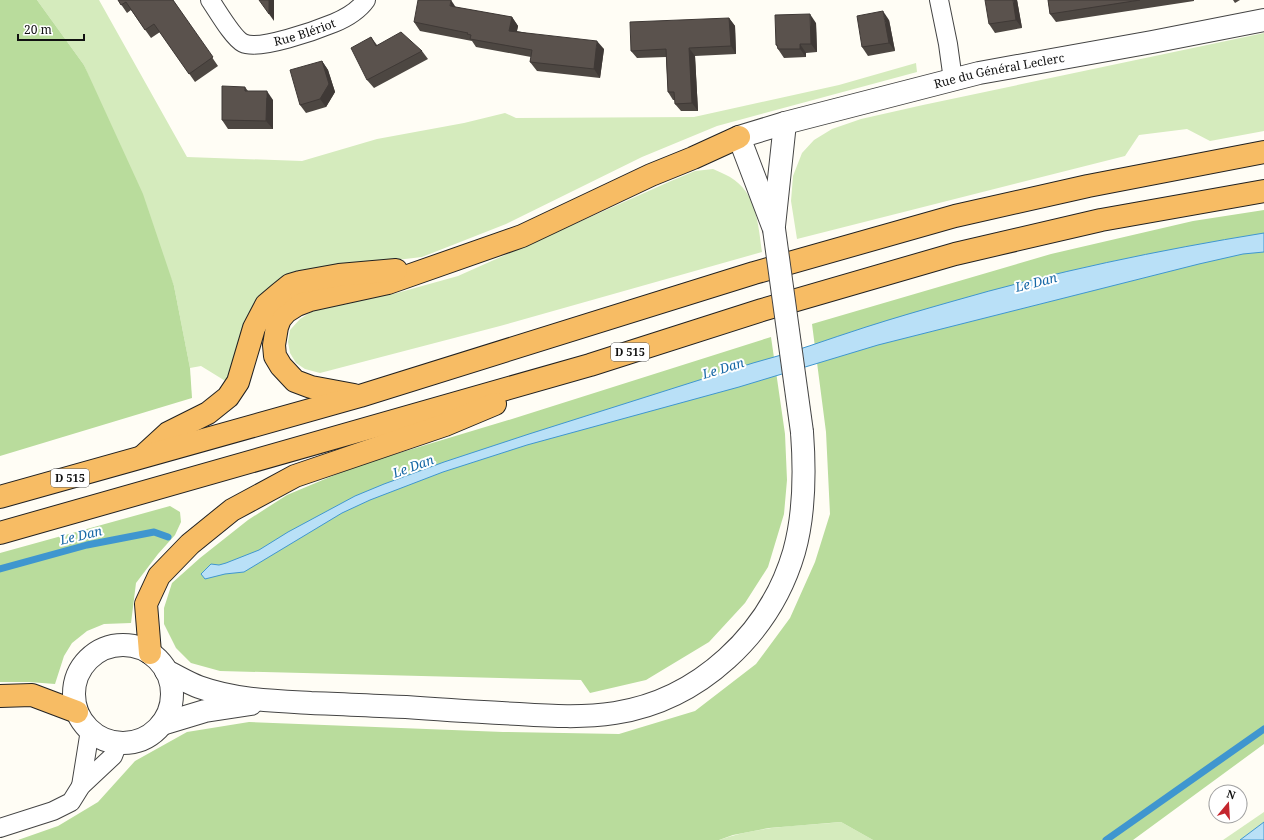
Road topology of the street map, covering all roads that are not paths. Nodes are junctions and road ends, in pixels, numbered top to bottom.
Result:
1 (210, 0) edge
2 (366, 0) edge
3 (939, 0) edge
4 (1264, 20) edge
5 (953, 80) junction
6 (786, 123) junction
7 (739, 137) junction
8 (1264, 152) edge
9 (1264, 191) edge
10 (774, 229) junction
11 (427, 269) junction
12 (590, 365) junction
13 (360, 396) junction
14 (141, 458) junction
15 (0, 497) edge
16 (0, 533) edge
17 (150, 654) junction
18 (166, 671) junction
19 (0, 696) edge
20 (266, 701) junction
21 (77, 712) junction
22 (162, 724) junction
23 (90, 730) junction
24 (118, 743) junction
25 (81, 786) junction
26 (0, 828) edge

1 - 2 street, Rue Blériot
3 - 5 street
4 - 5 street, Rue du Général Leclerc
5 - 6 street, Rue du Général Leclerc
6 - 7 street, Rue du Général Leclerc
6 - 10 street
7 - 10 street
7 - 11 highway
8 - 13 highway, D 515
9 - 12 highway, D 515
10 - 20 street, bridge
11 - 13 highway
11 - 14 highway
12 - 16 highway, D 515
12 - 17 highway
13 - 14 highway, D 515
14 - 15 highway, D 515
17 - 18 street
17 - 21 street
18 - 20 street
18 - 22 street
19 - 21 highway
20 - 22 street
21 - 23 street
22 - 24 street
23 - 24 street
23 - 25 street
24 - 25 street
25 - 26 street

